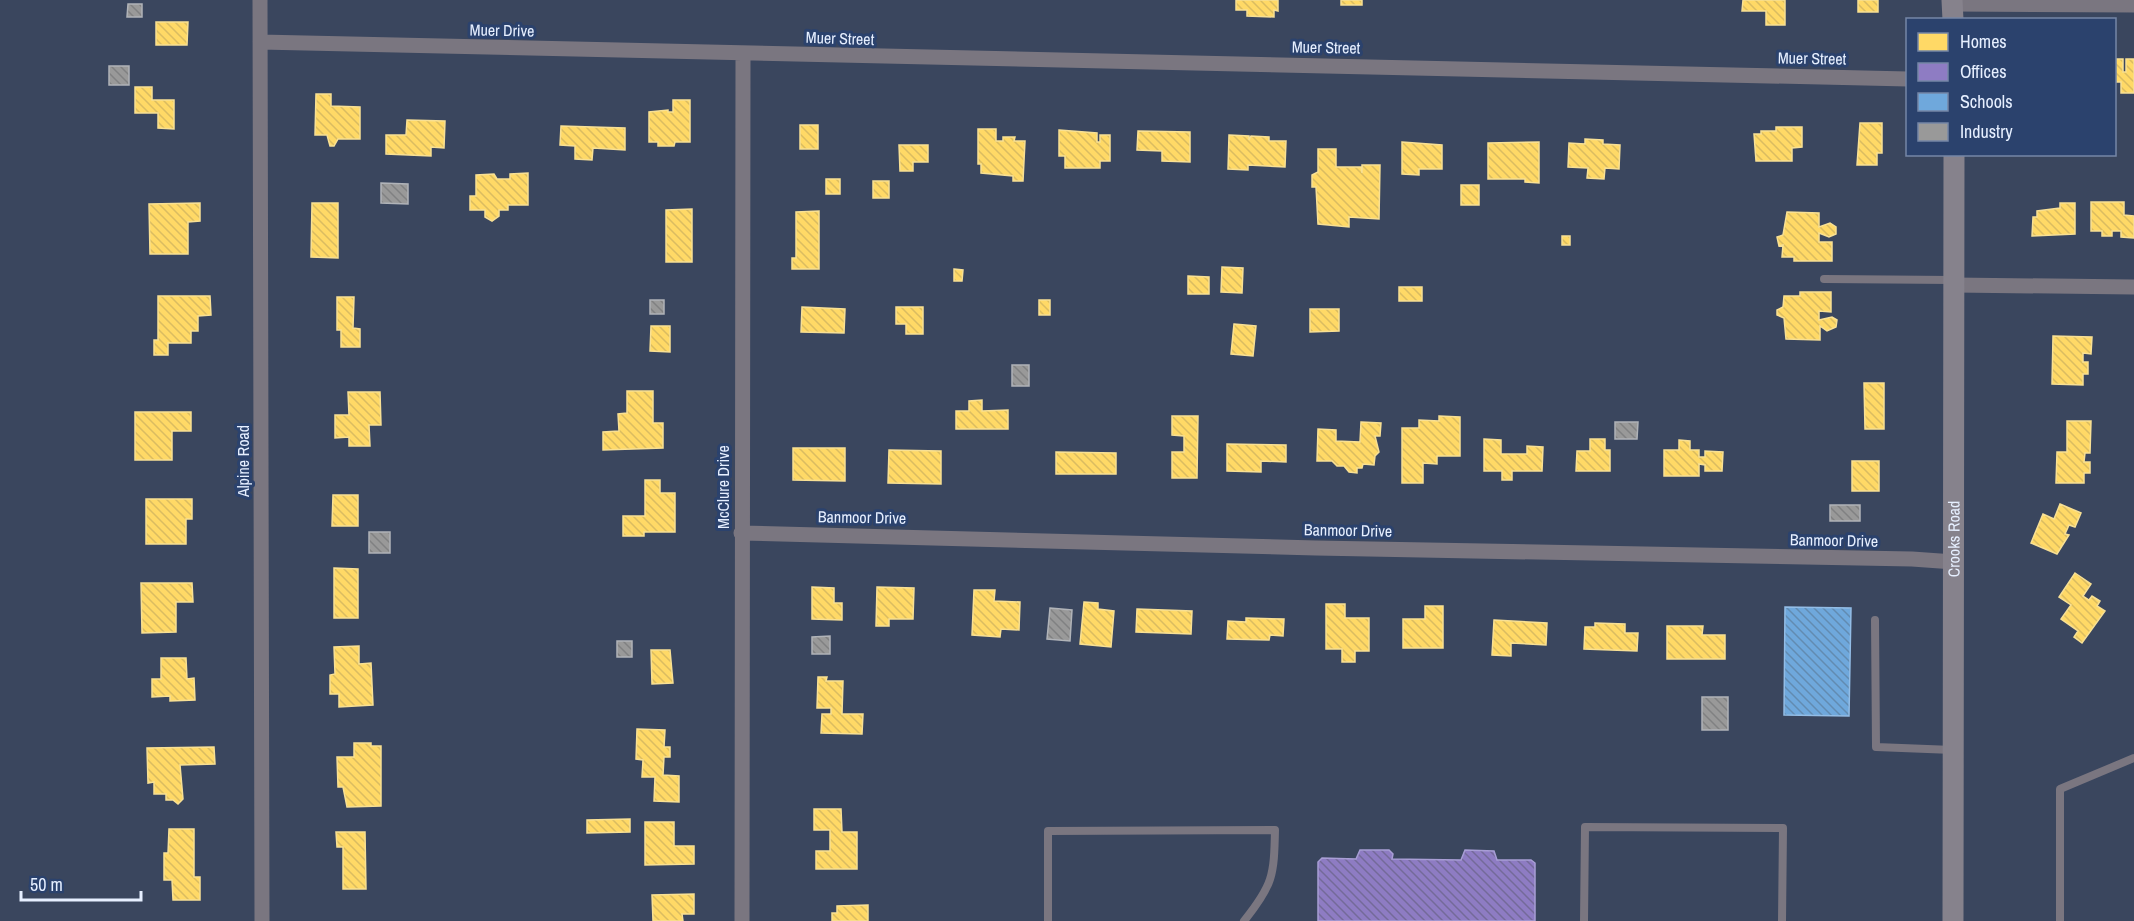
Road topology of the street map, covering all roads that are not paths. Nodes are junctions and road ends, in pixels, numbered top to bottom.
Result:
1 (260, 0) edge
2 (2134, 5) edge
3 (1952, 8) edge
4 (260, 42) junction
5 (743, 54) junction
6 (1906, 79) edge
7 (1954, 156) edge
8 (1824, 279) dead end
9 (1954, 283) junction
10 (2134, 287) edge
11 (741, 533) junction
12 (1954, 562) junction
13 (1875, 620) dead end
14 (1954, 750) junction
15 (2134, 758) edge
16 (262, 921) edge
17 (742, 921) edge
18 (1048, 921) edge
19 (1244, 921) edge
20 (1584, 921) edge
21 (1782, 921) edge
22 (1953, 921) edge
23 (2060, 921) edge

1 - 4 street, Alpine Road
2 - 3 street
4 - 5 street, Muer Drive
4 - 16 street, Alpine Road
5 - 6 street, Muer Street
5 - 11 street, McClure Drive
7 - 9 main road, Crooks Road
8 - 9 lane
9 - 10 street
9 - 12 main road, Crooks Road
11 - 12 street, Banmoor Drive
11 - 17 street, McClure Drive
12 - 14 main road, Crooks Road
13 - 14 lane
14 - 22 main road, Crooks Road
15 - 23 lane
18 - 19 lane
20 - 21 lane

